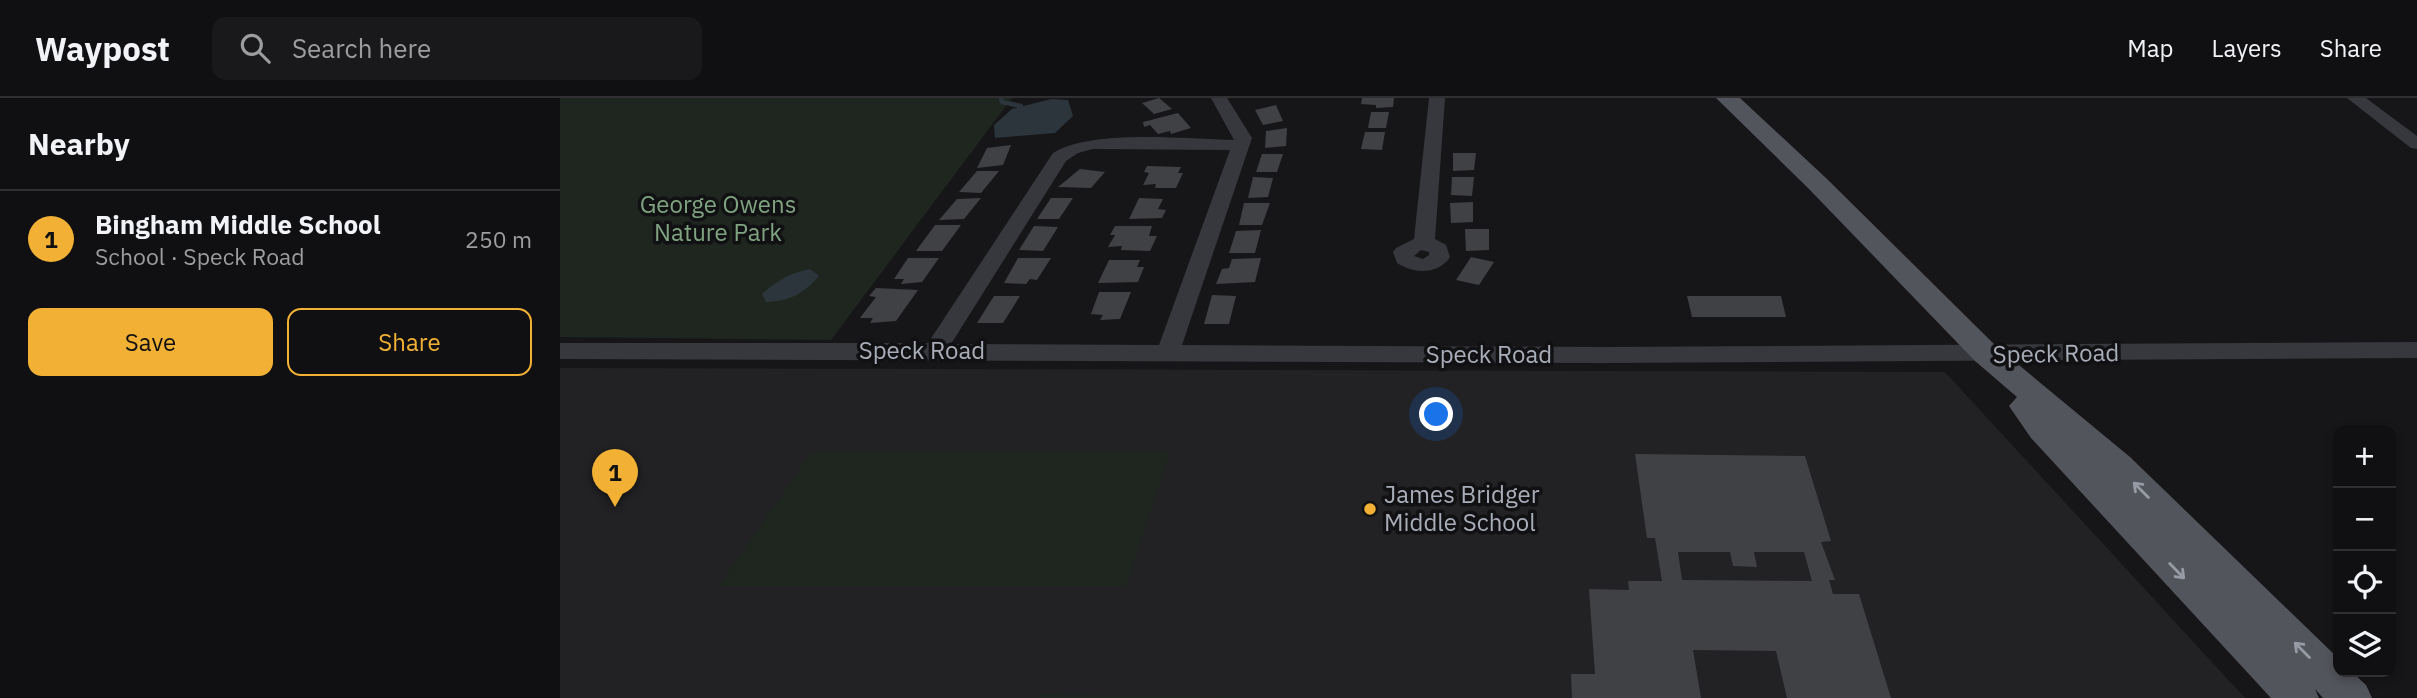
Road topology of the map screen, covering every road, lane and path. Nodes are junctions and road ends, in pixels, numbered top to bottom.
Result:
1 (1219, 98) edge
2 (1437, 98) edge
3 (1727, 98) edge
4 (2355, 98) edge
5 (2417, 144) edge
6 (1241, 145) junction
7 (1423, 243) dead end
8 (2417, 350) edge
9 (560, 351) edge
10 (934, 351) junction
11 (1168, 353) junction
12 (1986, 354) junction
13 (2298, 698) edge
14 (2351, 698) edge

1 - 6 street
2 - 7 street
3 - 12 main road
4 - 5 street
6 - 10 street
6 - 11 street
8 - 12 street, Speck Road
9 - 10 street, Speck Road
10 - 11 street, Speck Road
11 - 12 street, Speck Road
12 -> 13 main road
14 -> 12 main road

